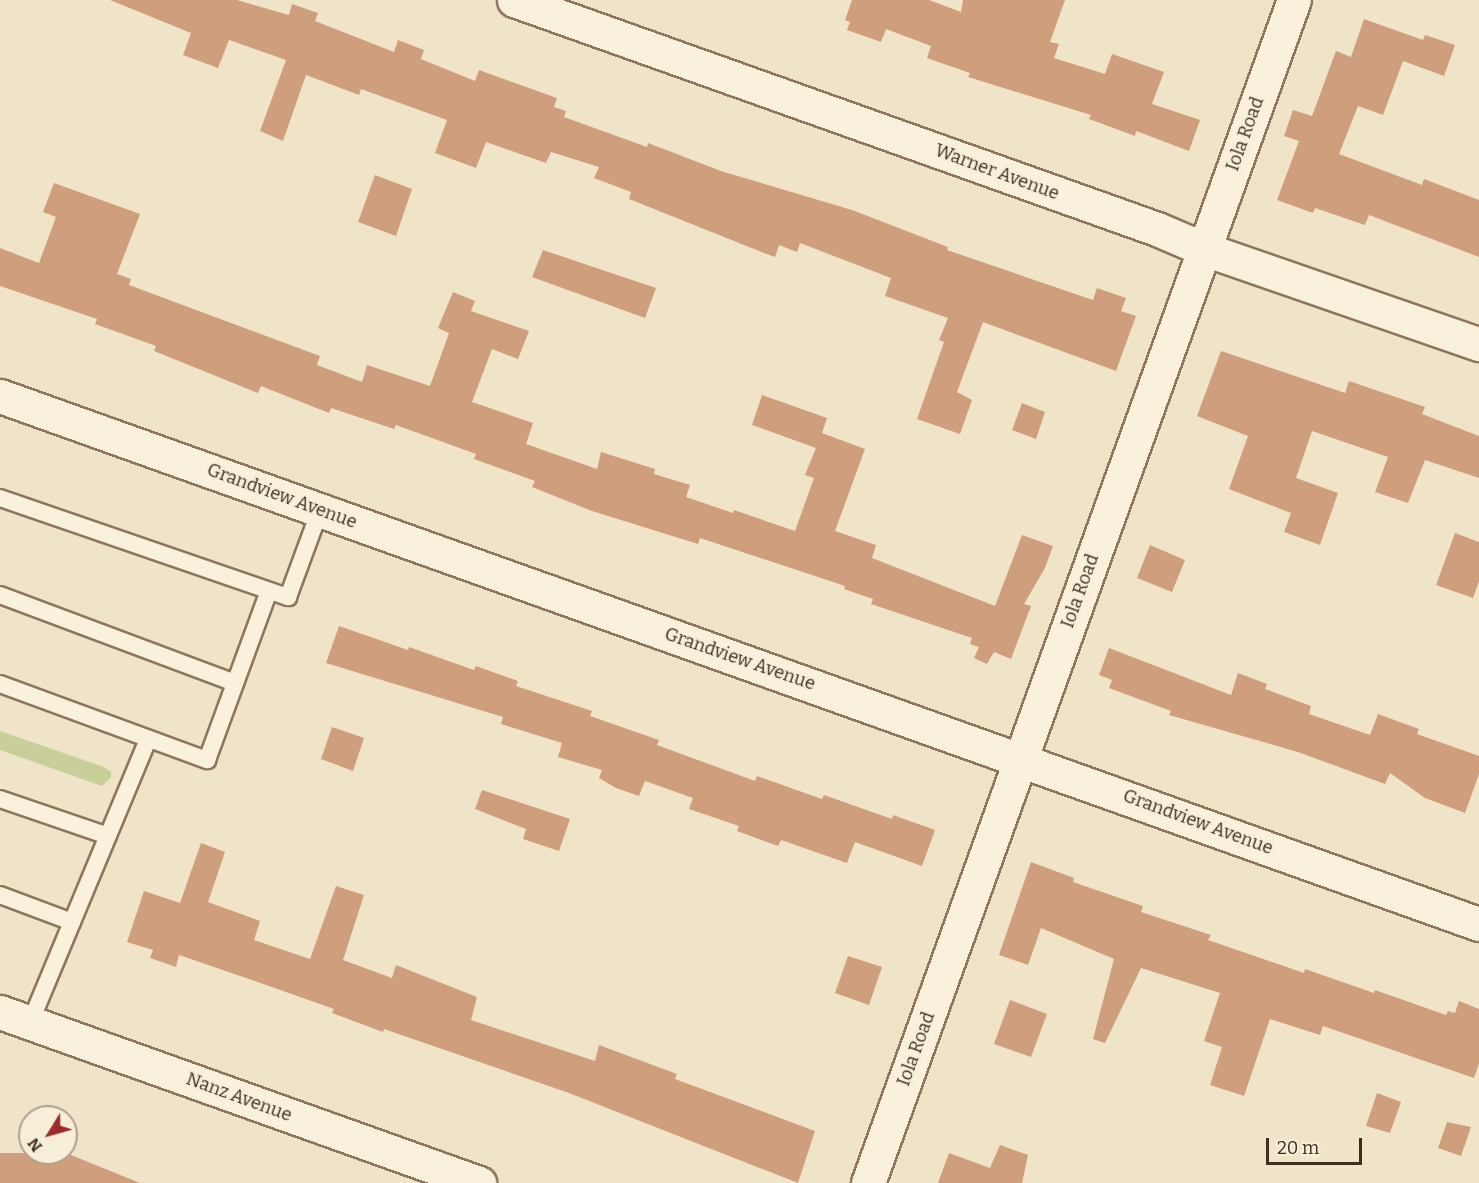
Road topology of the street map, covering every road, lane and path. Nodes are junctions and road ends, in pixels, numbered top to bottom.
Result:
1 (514, 0) edge
2 (1294, 0) edge
3 (1203, 249) junction
4 (1479, 344) edge
5 (0, 396) edge
6 (0, 498) edge
7 (320, 510) junction
8 (269, 591) junction
9 (0, 595) edge
10 (235, 683) junction
11 (0, 684) edge
12 (148, 739) junction
13 (1020, 758) junction
14 (0, 799) edge
15 (108, 836) junction
16 (0, 895) edge
17 (72, 922) junction
18 (1479, 924) edge
19 (0, 1012) edge
20 (30, 1023) junction
21 (479, 1183) edge
22 (868, 1183) edge

1 - 3 street, Warner Avenue
2 - 3 street, Iola Road
3 - 4 street, Warner Avenue
3 - 13 street, Iola Road
5 - 7 street, Grandview Avenue
6 - 8 lane
7 - 8 lane
7 - 13 street, Grandview Avenue
8 - 10 lane
9 - 10 lane
10 - 12 lane
11 - 12 lane
12 - 15 lane
13 - 18 street, Grandview Avenue
13 - 22 street, Iola Road
14 - 15 lane
15 - 17 lane
16 - 17 lane
17 - 20 lane
19 - 20 street, Nanz Avenue
20 - 21 street, Nanz Avenue

